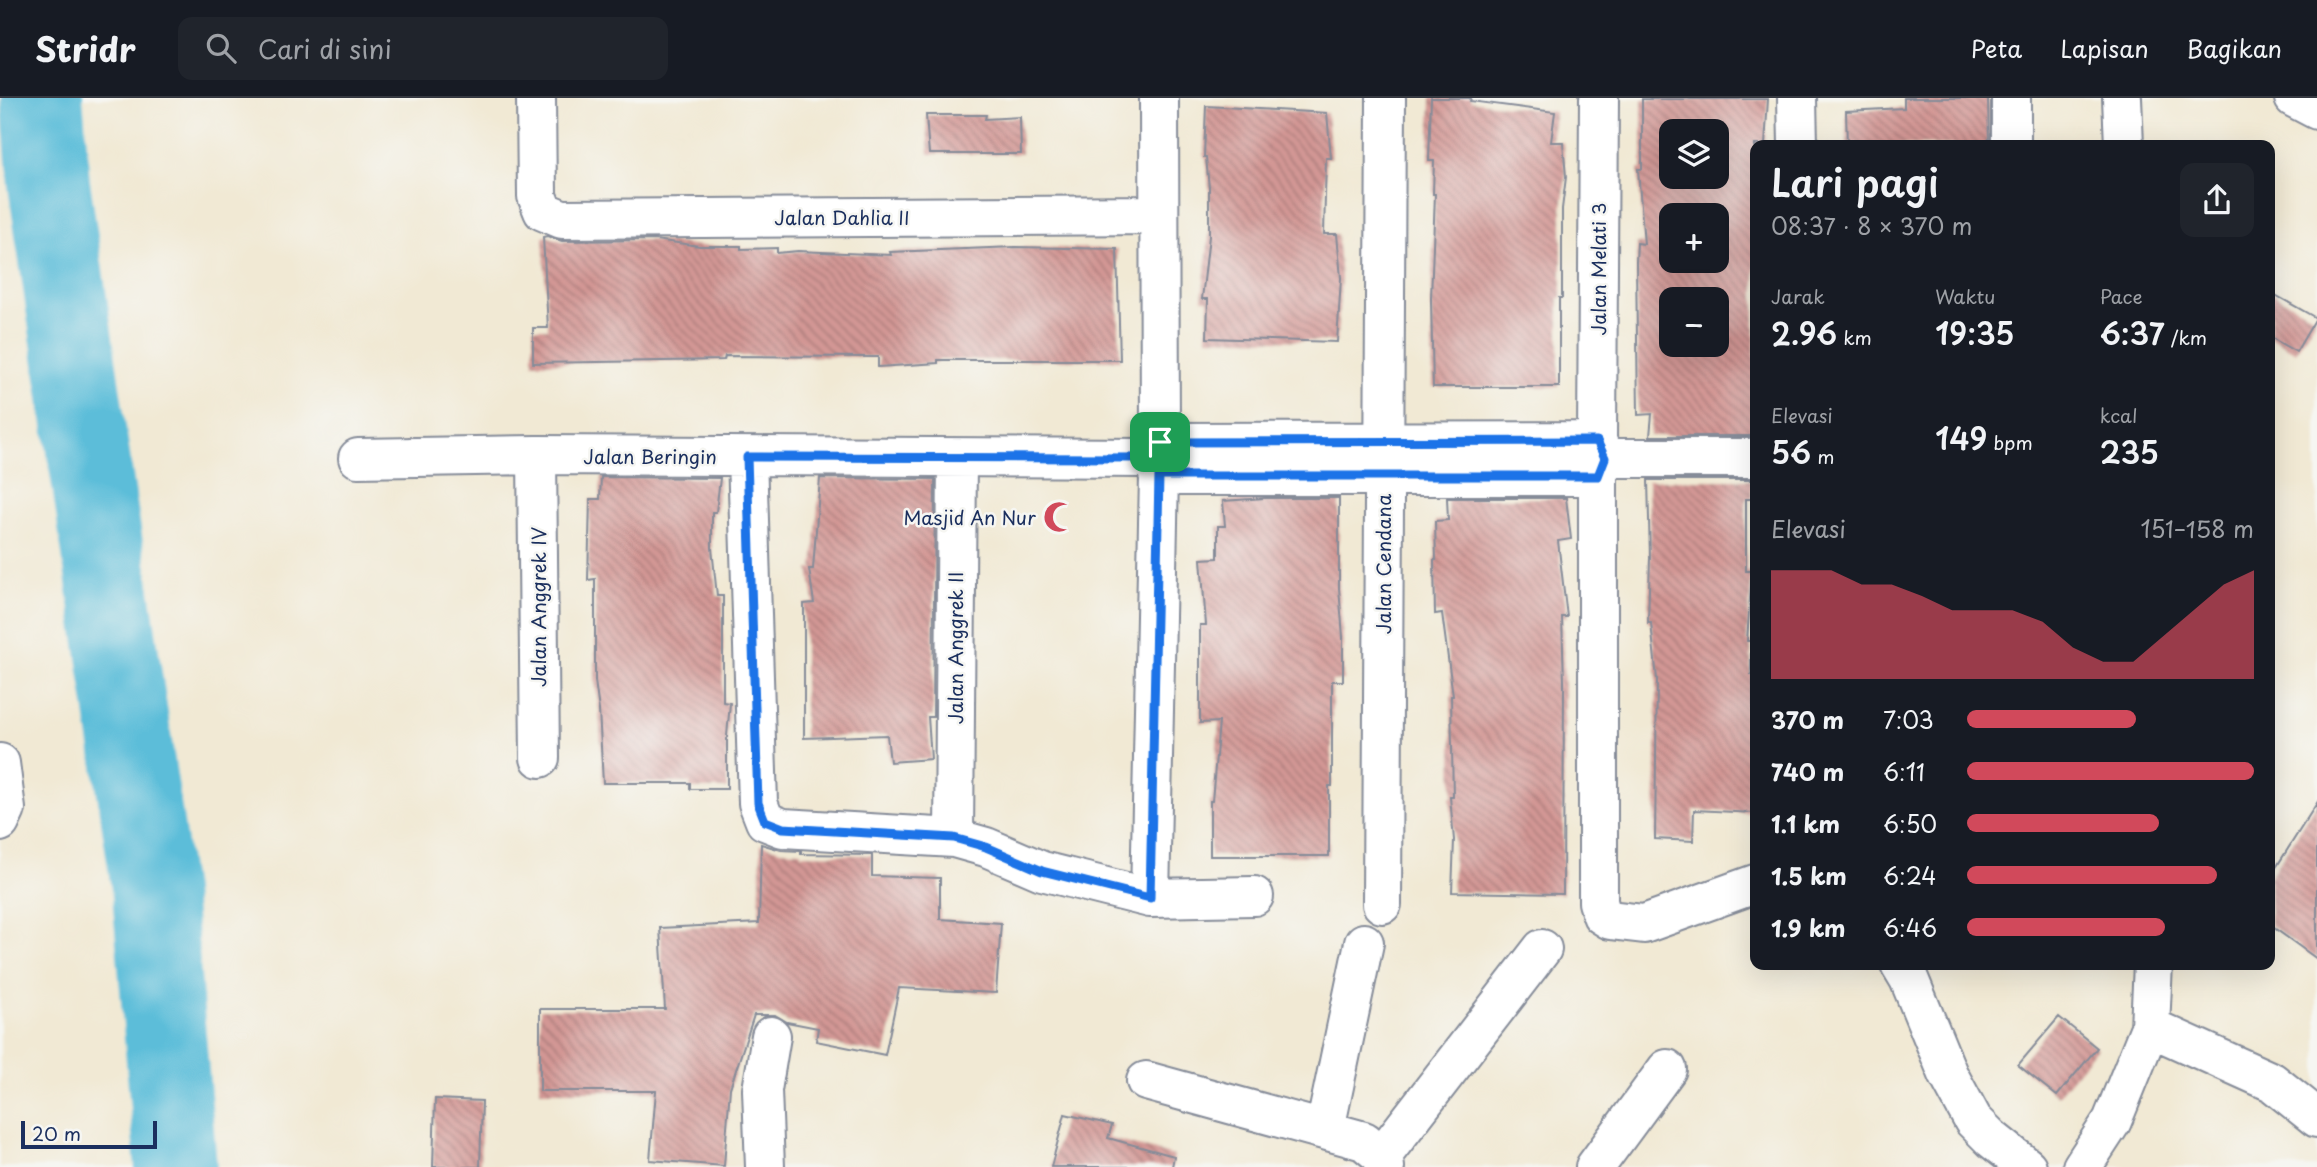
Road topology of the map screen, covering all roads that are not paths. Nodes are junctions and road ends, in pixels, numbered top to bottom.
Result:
1 (536, 98) edge
2 (1159, 98) edge
3 (1386, 98) edge
4 (1599, 98) edge
5 (1797, 98) edge
6 (2011, 98) edge
7 (2122, 98) edge
8 (2294, 98) edge
9 (2317, 110) edge
10 (1798, 140) edge
11 (2011, 140) edge
12 (2124, 140) edge
13 (1159, 215) junction
14 (537, 455) junction
15 (747, 457) junction
16 (358, 458) dead end
17 (957, 458) junction
18 (1383, 458) junction
19 (1600, 458) junction
20 (1750, 458) edge
21 (1157, 459) junction
22 (540, 758) dead end
23 (0, 763) edge
24 (0, 821) edge
25 (954, 838) junction
26 (1750, 886) edge
27 (1254, 897) dead end
28 (1150, 898) junction
29 (1382, 904) dead end
30 (1364, 943) dead end
31 (1542, 949) dead end
32 (1904, 970) edge
33 (2153, 970) edge
34 (2150, 1027) junction
35 (771, 1036) dead end
36 (1667, 1069) dead end
37 (1146, 1081) dead end
38 (2316, 1114) edge
39 (1325, 1129) junction
40 (1384, 1161) edge
41 (765, 1167) edge
42 (1595, 1167) edge
43 (2027, 1167) edge
44 (2082, 1167) edge

1 - 13 street, Jalan Dahlia II
2 - 13 street
3 - 18 street, Jalan Cendana
4 - 19 street, Jalan Melati 3
5 - 10 street
6 - 11 street
7 - 12 street
8 - 9 street
13 - 21 street
14 - 15 street, Jalan Beringin
14 - 16 street, Jalan Beringin
14 - 22 street, Jalan Anggrek IV
15 - 17 street, Jalan Beringin
15 - 25 street
17 - 21 street, Jalan Beringin
17 - 25 street, Jalan Anggrek II
18 - 19 street, Jalan Beringin
18 - 21 street, Jalan Beringin
18 - 29 street, Jalan Cendana
19 - 20 street, Jalan Beringin
19 - 26 street, Jalan Melati 3
21 - 28 street
23 - 24 street
25 - 28 street
27 - 28 street
30 - 39 street
31 - 40 street
32 - 43 street
33 - 34 street
34 - 38 street
34 - 44 street
35 - 41 street
36 - 42 street
37 - 39 street
39 - 40 street

